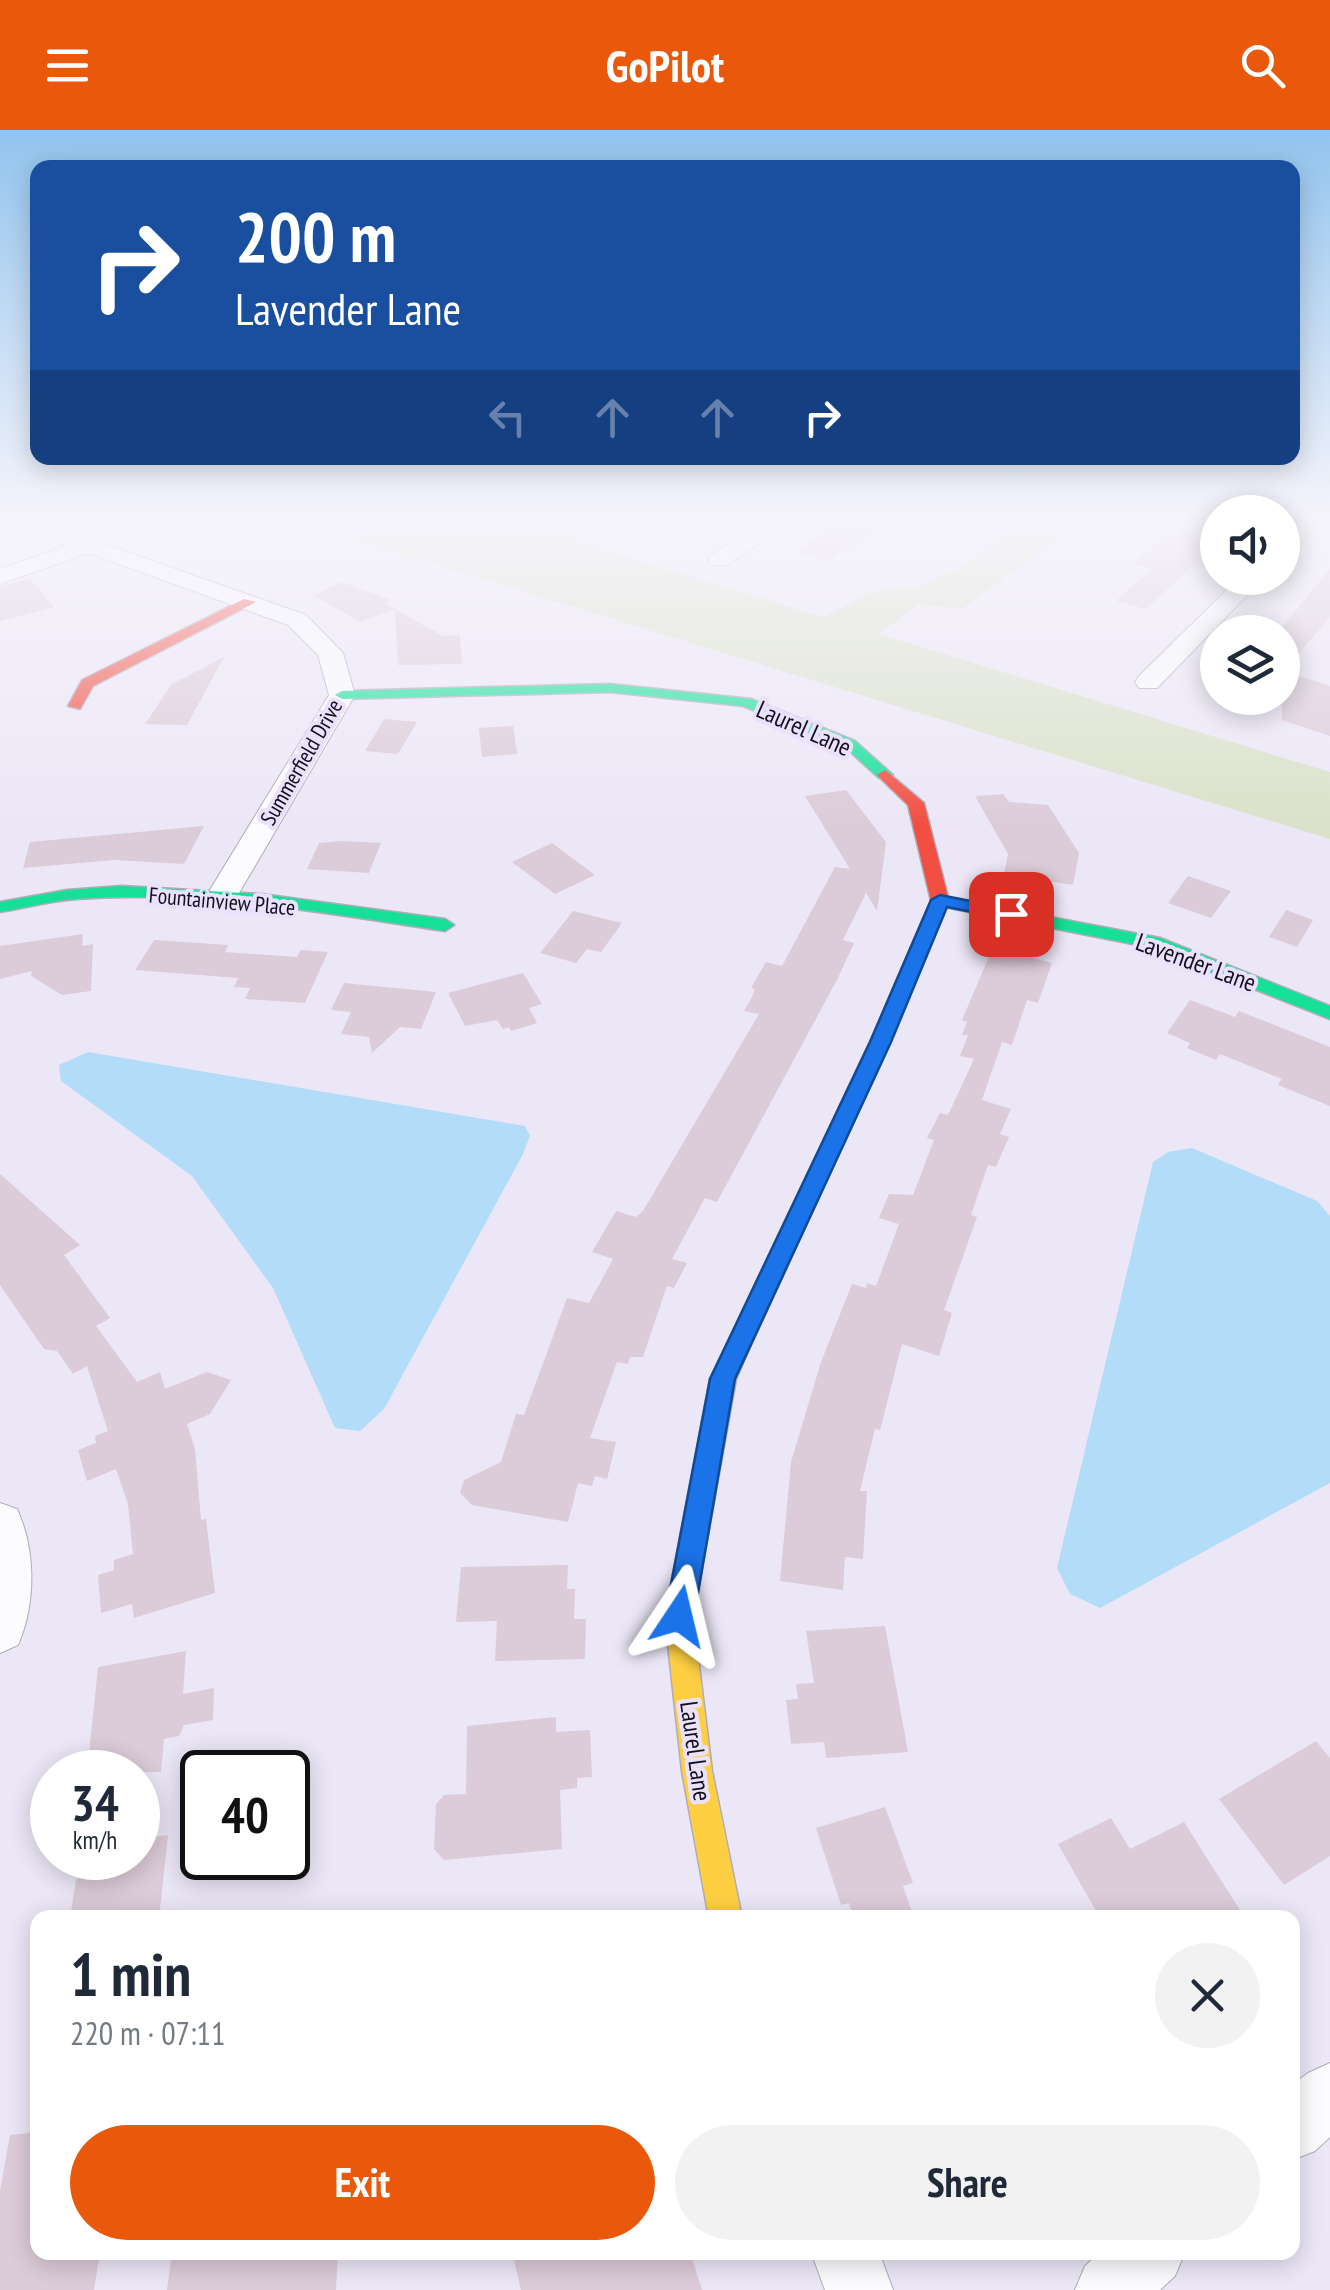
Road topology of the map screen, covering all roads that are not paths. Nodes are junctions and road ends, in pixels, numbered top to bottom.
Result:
1 (205, 624) edge
2 (301, 624) edge
3 (1206, 624) edge
4 (1148, 682) dead end
5 (342, 695) junction
6 (74, 706) dead end
7 (221, 898) junction
8 (940, 900) junction
9 (0, 907) edge
10 (445, 925) dead end
11 (1330, 1014) edge
12 (0, 1525) edge
13 (0, 1628) edge
14 (724, 1910) edge
15 (1330, 2095) edge
16 (1300, 2121) edge
17 (848, 2260) edge
18 (1142, 2260) edge
19 (858, 2290) edge
20 (1108, 2290) edge

1 - 6 street
2 - 5 street, Summerfield Drive
3 - 4 street
5 - 7 street, Summerfield Drive
5 - 8 street, Laurel Lane
7 - 9 street, Fountainview Place
7 - 10 street, Fountainview Place
8 - 11 street, Lavender Lane
8 - 14 street, Laurel Lane
12 - 13 street
15 - 16 street
17 - 19 street
18 - 20 street

